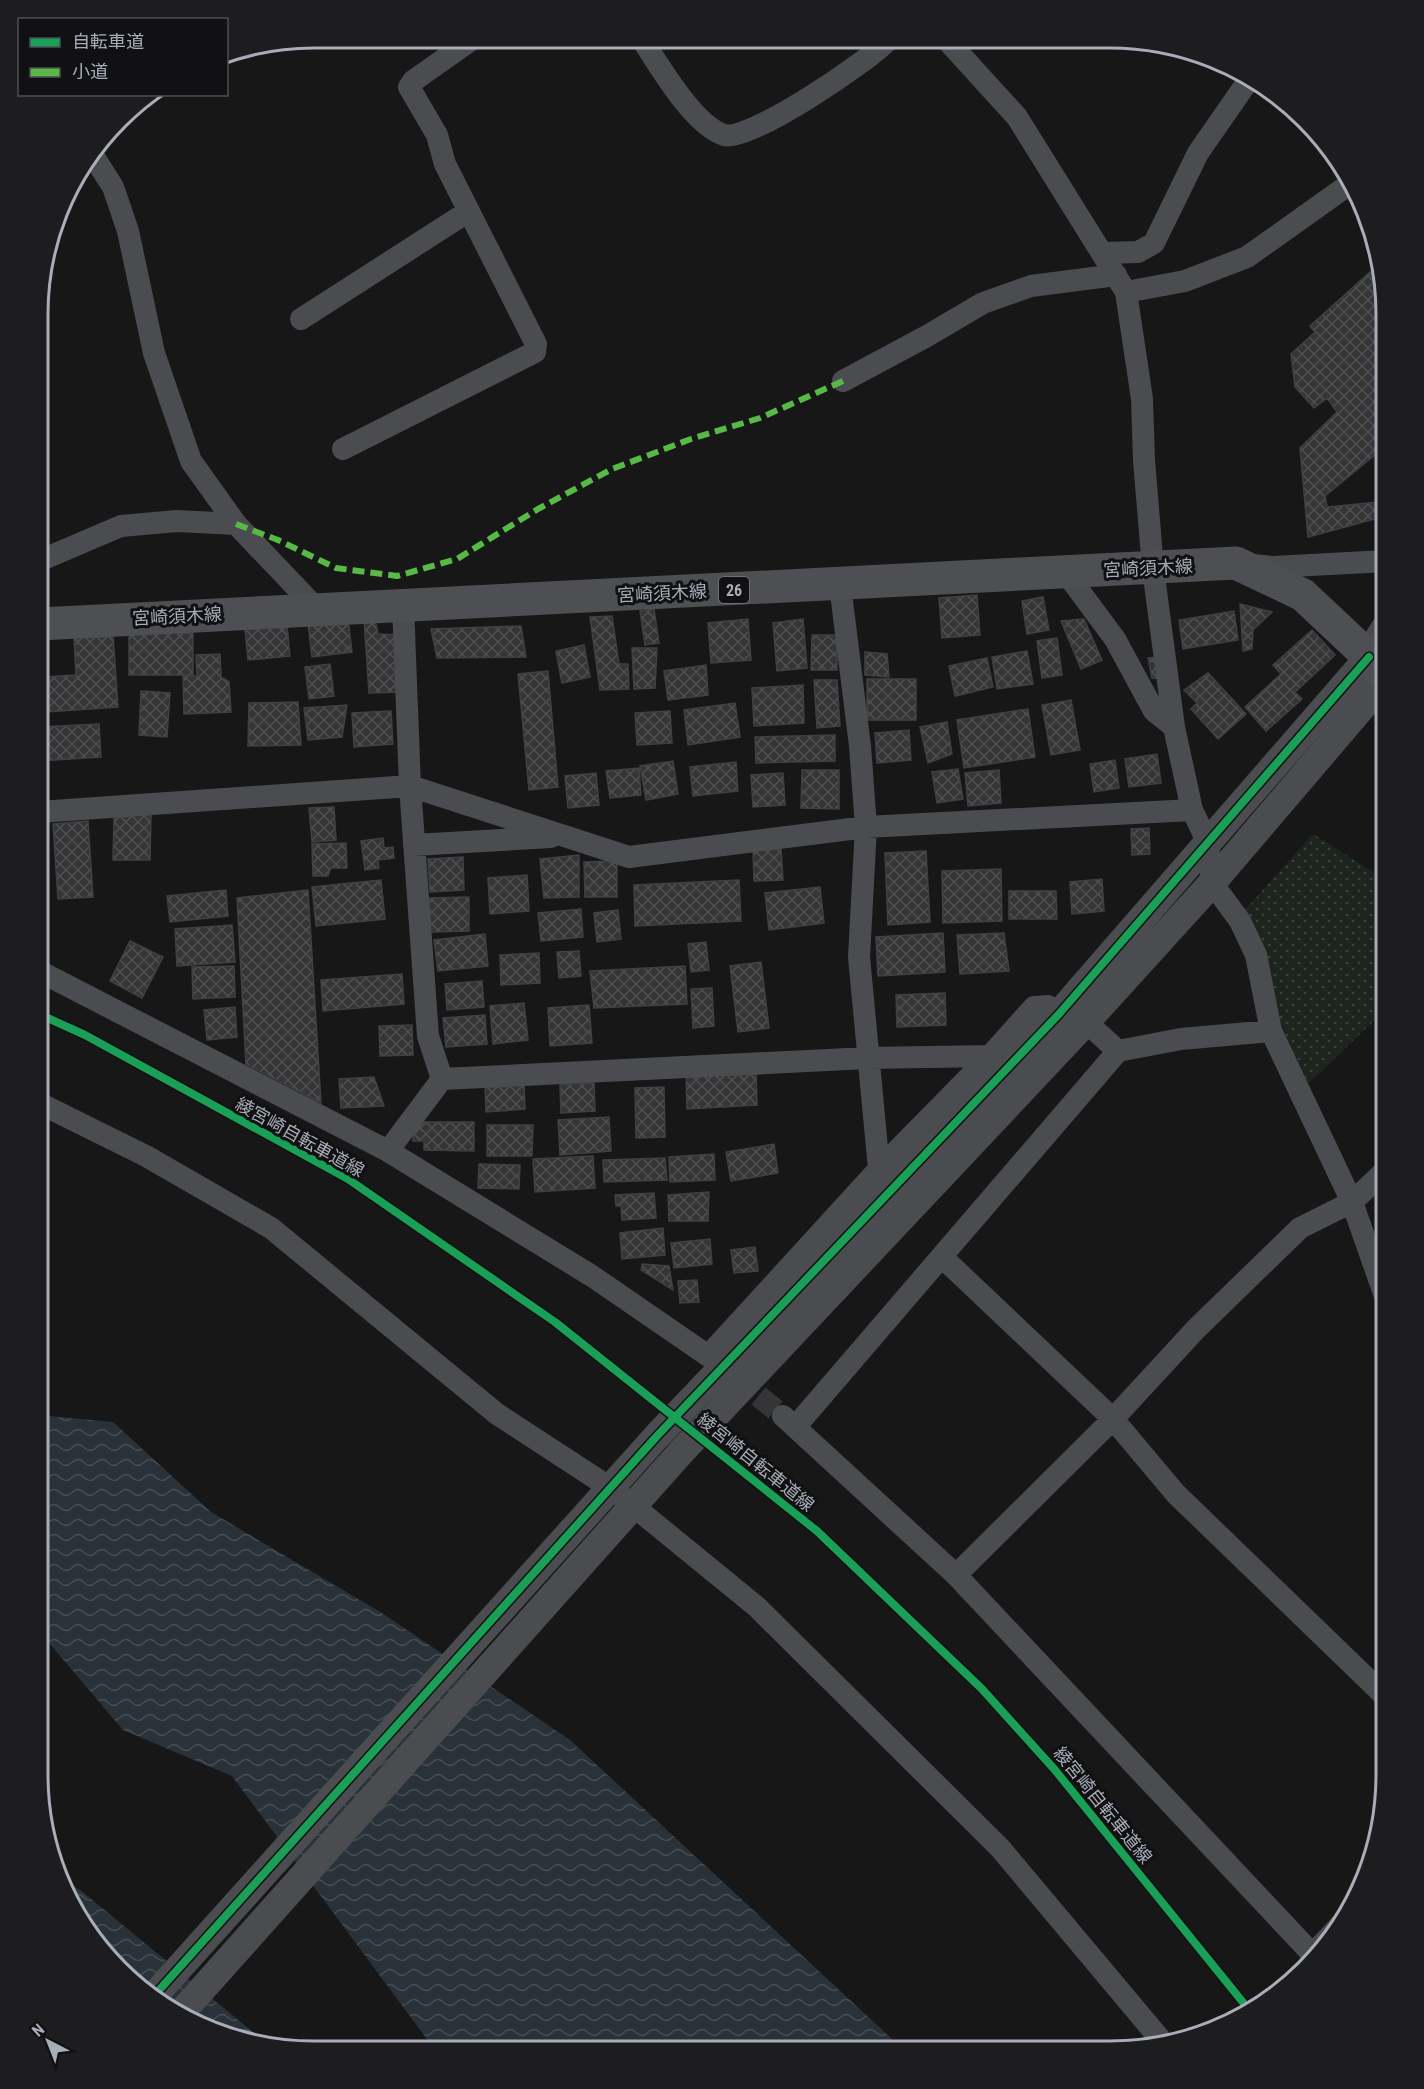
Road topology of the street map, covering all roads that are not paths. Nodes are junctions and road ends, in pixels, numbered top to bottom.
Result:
1 (460, 48) edge
2 (648, 48) edge
3 (881, 48) edge
4 (954, 48) edge
5 (1245, 85) edge
6 (96, 161) edge
7 (1344, 188) edge
8 (469, 211) junction
9 (1103, 253) junction
10 (1121, 283) junction
11 (301, 319) dead end
12 (843, 381) dead end
13 (343, 449) dead end
14 (236, 524) junction
15 (48, 557) edge
16 (1376, 562) edge
17 (1236, 563) junction
18 (1153, 568) junction
19 (1066, 573) junction
20 (840, 585) junction
21 (403, 605) junction
22 (316, 608) junction
23 (48, 623) edge
24 (1376, 659) edge
25 (1376, 672) edge
26 (1376, 674) edge
27 (1173, 727) junction
28 (410, 786) junction
29 (1192, 810) junction
30 (48, 811) edge
31 (866, 827) junction
32 (564, 836) junction
33 (1208, 843) junction
34 (414, 845) junction
35 (1212, 883) junction
36 (48, 976) edge
37 (1059, 1014) junction
38 (1086, 1022) junction
39 (1271, 1031) junction
40 (1118, 1051) junction
41 (990, 1056) junction
42 (868, 1058) junction
43 (442, 1079) junction
44 (48, 1107) edge
45 (388, 1151) junction
46 (879, 1169) junction
47 (1376, 1180) edge
48 (1352, 1203) junction
49 (942, 1257) junction
50 (1376, 1271) edge
51 (1113, 1419) junction
52 (956, 1575) junction
53 (1376, 1688) edge
54 (1310, 1951) edge
55 (158, 1991) edge
56 (186, 2008) edge
57 (1158, 2037) edge

1 - 8 street
2 - 3 street
4 - 9 street
5 - 9 street
6 - 14 street
7 - 10 street
8 - 11 street
8 - 13 street
9 - 10 street
10 - 12 street
10 - 18 street
14 - 15 street
14 - 22 street
16 - 17 street
17 - 18 main road, 宮崎須木線 / 26
17 - 24 main road, 宮崎須木線 / 26
18 - 19 main road, 宮崎須木線 / 26
18 - 27 street
19 - 20 main road, 宮崎須木線 / 26
19 - 27 street
20 - 21 main road, 宮崎須木線 / 26
20 - 31 street
21 - 22 main road, 宮崎須木線 / 26
21 - 28 street
22 - 23 main road, 宮崎須木線 / 26
25 - 33 street
26 - 35 street
27 - 29 street
28 - 30 street
28 - 32 street
28 - 34 street
29 - 31 street
29 - 33 street
31 - 32 street
31 - 42 street
32 - 34 street
33 - 35 street
33 - 37 street
34 - 43 street
35 - 38 street
35 - 39 street
36 - 45 street
37 - 41 street
37 - 55 street
38 - 40 street
38 - 56 street
39 - 40 street
39 - 48 street
40 - 49 street
41 - 42 street
41 - 46 street
42 - 43 street
42 - 46 street
43 - 45 street
44 - 57 street
45 - 46 street
47 - 48 street
48 - 50 street
48 - 51 street
49 - 51 street
49 - 52 street
51 - 52 street
51 - 53 street
52 - 54 street

